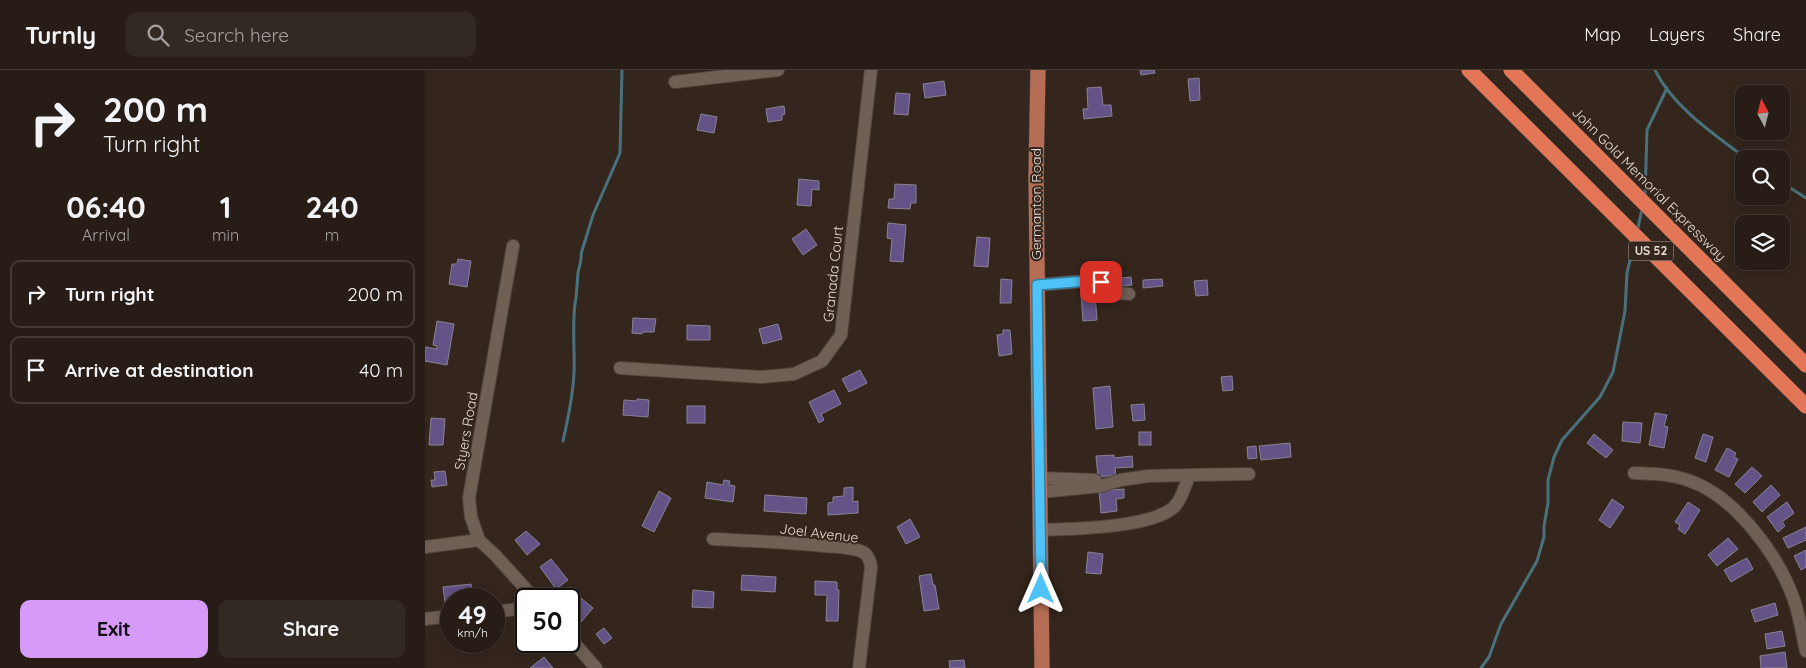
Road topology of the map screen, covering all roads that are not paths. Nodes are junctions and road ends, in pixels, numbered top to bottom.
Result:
1 (778, 70) edge
2 (871, 70) edge
3 (1038, 70) edge
4 (1460, 70) edge
5 (1469, 70) edge
6 (1511, 70) edge
7 (675, 82) dead end
8 (1495, 96) junction
9 (513, 246) dead end
10 (1037, 285) junction
11 (1129, 294) dead end
12 (1806, 365) edge
13 (620, 368) dead end
14 (1806, 406) edge
15 (1633, 473) dead end
16 (1249, 474) dead end
17 (1190, 476) junction
18 (1040, 485) junction
19 (1041, 530) junction
20 (713, 539) dead end
21 (479, 540) junction
22 (425, 547) edge
23 (525, 588) edge
24 (440, 617) edge
25 (425, 619) edge
26 (580, 650) edge
27 (1806, 651) edge
28 (596, 668) edge
29 (859, 668) edge
30 (1042, 668) edge

1 - 7 street
2 - 13 street, Granada Court
3 - 10 main road, Germanton Road
4 - 8 highway
5 - 8 highway, US 52
6 - 12 highway, John Gold Memorial Expressway / US 52
8 - 14 highway, US 52
9 - 21 street, Styers Road
10 - 11 street
10 - 18 main road, Germanton Road
15 - 27 street
16 - 17 street
17 - 18 street
17 - 19 street
18 - 19 main road, Germanton Road
19 - 30 main road, Germanton Road
20 - 29 street, Joel Avenue
21 - 22 street
21 - 23 street, Styers Road
24 - 25 street
26 - 28 street

